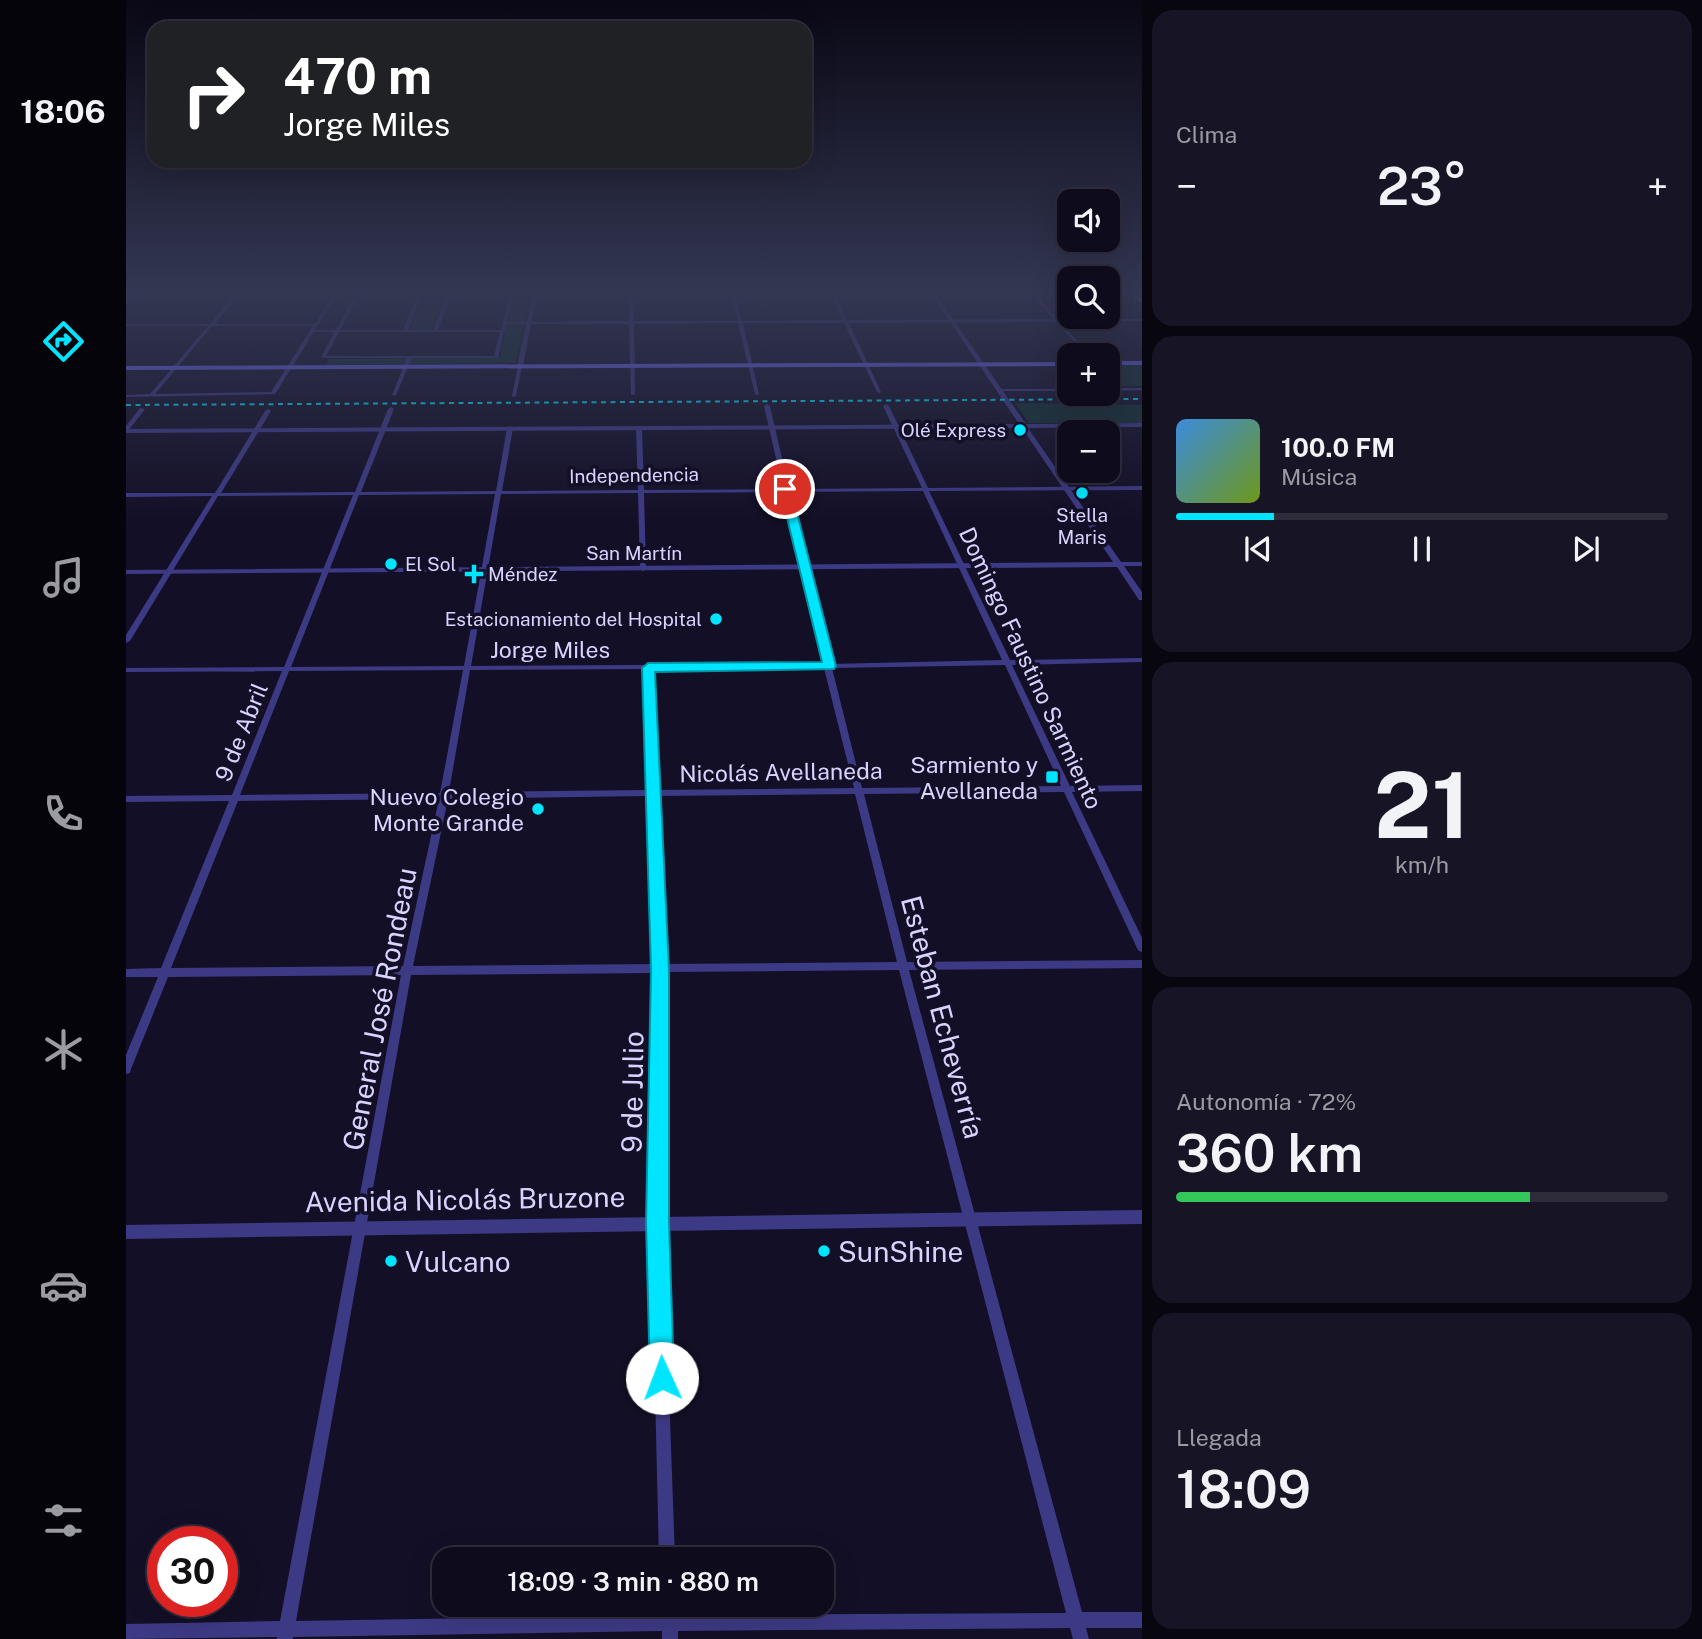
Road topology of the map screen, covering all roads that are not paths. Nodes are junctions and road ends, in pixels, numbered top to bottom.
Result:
1 (175, 368) edge
2 (290, 368) edge
3 (406, 368) edge
4 (520, 368) edge
5 (634, 368) edge
6 (752, 368) edge
7 (868, 368) edge
8 (987, 368) edge
9 (1142, 389) edge
10 (1001, 390) junction
11 (1057, 390) edge
12 (1120, 390) edge
13 (879, 392) dead end
14 (633, 394) dead end
15 (757, 394) dead end
16 (394, 395) dead end
17 (126, 396) edge
18 (151, 396) junction
19 (514, 396) dead end
20 (767, 406) dead end
21 (886, 406) dead end
22 (142, 409) dead end
23 (391, 409) dead end
24 (268, 411) dead end
25 (1025, 425) junction
26 (1142, 425) edge
27 (771, 426) junction
28 (895, 426) junction
29 (510, 428) junction
30 (639, 428) junction
31 (126, 430) edge
32 (256, 430) junction
33 (383, 430) junction
34 (924, 488) junction
35 (1066, 488) junction
36 (1142, 488) edge
37 (785, 489) junction
38 (641, 491) junction
39 (500, 492) junction
40 (357, 493) junction
41 (216, 494) junction
42 (126, 495) edge
43 (1118, 564) junction
44 (1142, 564) edge
45 (963, 566) junction
46 (804, 568) junction
47 (643, 569) junction
48 (485, 570) junction
49 (328, 571) junction
50 (126, 572) edge
51 (168, 572) junction
52 (1142, 598) edge
53 (126, 641) edge
54 (1142, 660) edge
55 (1009, 663) junction
56 (830, 666) junction
57 (648, 668) junction
58 (287, 669) junction
59 (468, 669) junction
60 (126, 670) edge
61 (1066, 788) junction
62 (1142, 788) edge
63 (860, 790) junction
64 (651, 793) junction
65 (444, 796) junction
66 (236, 797) junction
67 (126, 799) edge
68 (1142, 947) edge
69 (1142, 964) edge
70 (903, 966) junction
71 (660, 970) junction
72 (407, 971) junction
73 (126, 973) edge
74 (164, 973) junction
75 (126, 1069) edge
76 (1142, 1217) edge
77 (970, 1218) junction
78 (657, 1222) junction
79 (361, 1228) junction
80 (126, 1232) edge
81 (667, 1547) edge
82 (1142, 1620) edge
83 (1077, 1622) junction
84 (670, 1631) edge
85 (126, 1632) edge
86 (285, 1634) edge
87 (1081, 1639) edge

1 - 18 street
2 - 18 street
3 - 16 street
4 - 19 street
5 - 14 street
6 - 15 street
7 - 13 street
8 - 10 street
9 - 12 street
10 - 11 street
10 - 25 street
17 - 18 street
20 - 27 street, Esteban Echeverría
21 - 28 street, Domingo Faustino Sarmiento
22 - 31 street
23 - 33 street, 9 de Abril
24 - 32 street
25 - 26 street
25 - 28 street
25 - 35 street
27 - 28 street
27 - 30 street
27 - 37 street, Esteban Echeverría
28 - 34 street, Domingo Faustino Sarmiento
29 - 30 street
29 - 33 street
29 - 39 street, General José Rondeau
30 - 38 street
31 - 32 street
32 - 33 street
32 - 41 street
33 - 40 street, 9 de Abril
34 - 35 street, Independencia
34 - 37 street, Independencia
34 - 45 street, Domingo Faustino Sarmiento
35 - 36 street, Independencia
35 - 43 street
37 - 38 street, Independencia
37 - 46 street, Esteban Echeverría
38 - 39 street, Independencia
38 - 47 street
39 - 40 street, Independencia
39 - 48 street, General José Rondeau
40 - 41 street, Independencia
40 - 49 street, 9 de Abril
41 - 42 street, Independencia
41 - 51 street
43 - 44 street, San Martín
43 - 45 street, San Martín
43 - 52 street
45 - 46 street, San Martín
45 - 55 street, Domingo Faustino Sarmiento
46 - 47 street, San Martín
46 - 56 street, Esteban Echeverría
47 - 48 street, San Martín
48 - 49 street, San Martín
48 - 59 street, General José Rondeau
49 - 51 street, San Martín
49 - 58 street, 9 de Abril
50 - 51 street, San Martín
51 - 53 street
54 - 55 street, Jorge Miles
55 - 56 street, Jorge Miles
55 - 61 street, Domingo Faustino Sarmiento
56 - 57 street, Jorge Miles
56 - 63 street, Esteban Echeverría
57 - 59 street, Jorge Miles
57 - 64 street, 9 de Julio
58 - 59 street, Jorge Miles
58 - 60 street, Jorge Miles
58 - 66 street, 9 de Abril
59 - 65 street, General José Rondeau
61 - 62 street, Nicolás Avellaneda
61 - 63 street, Nicolás Avellaneda
61 - 68 street, Domingo Faustino Sarmiento
63 - 64 street, Nicolás Avellaneda
63 - 70 street, Esteban Echeverría
64 - 65 street, Nicolás Avellaneda
64 - 71 street, 9 de Julio
65 - 66 street, Nicolás Avellaneda
65 - 72 street, General José Rondeau
66 - 67 street, Nicolás Avellaneda
66 - 74 street, 9 de Abril
69 - 70 street
70 - 71 street
70 - 77 street, Esteban Echeverría
71 - 72 street
71 - 78 street, 9 de Julio
72 - 74 street
72 - 79 street, General José Rondeau
73 - 74 street
74 - 75 street, 9 de Abril
76 - 77 street, Avenida Nicolás Bruzone
77 - 78 street, Avenida Nicolás Bruzone
77 - 83 street, Esteban Echeverría
78 - 79 street, Avenida Nicolás Bruzone
78 - 81 street, 9 de Julio
79 - 80 street, Avenida Nicolás Bruzone
79 - 86 street, General José Rondeau
82 - 83 street
83 - 84 street
83 - 87 street, Esteban Echeverría
84 - 86 street
85 - 86 street

